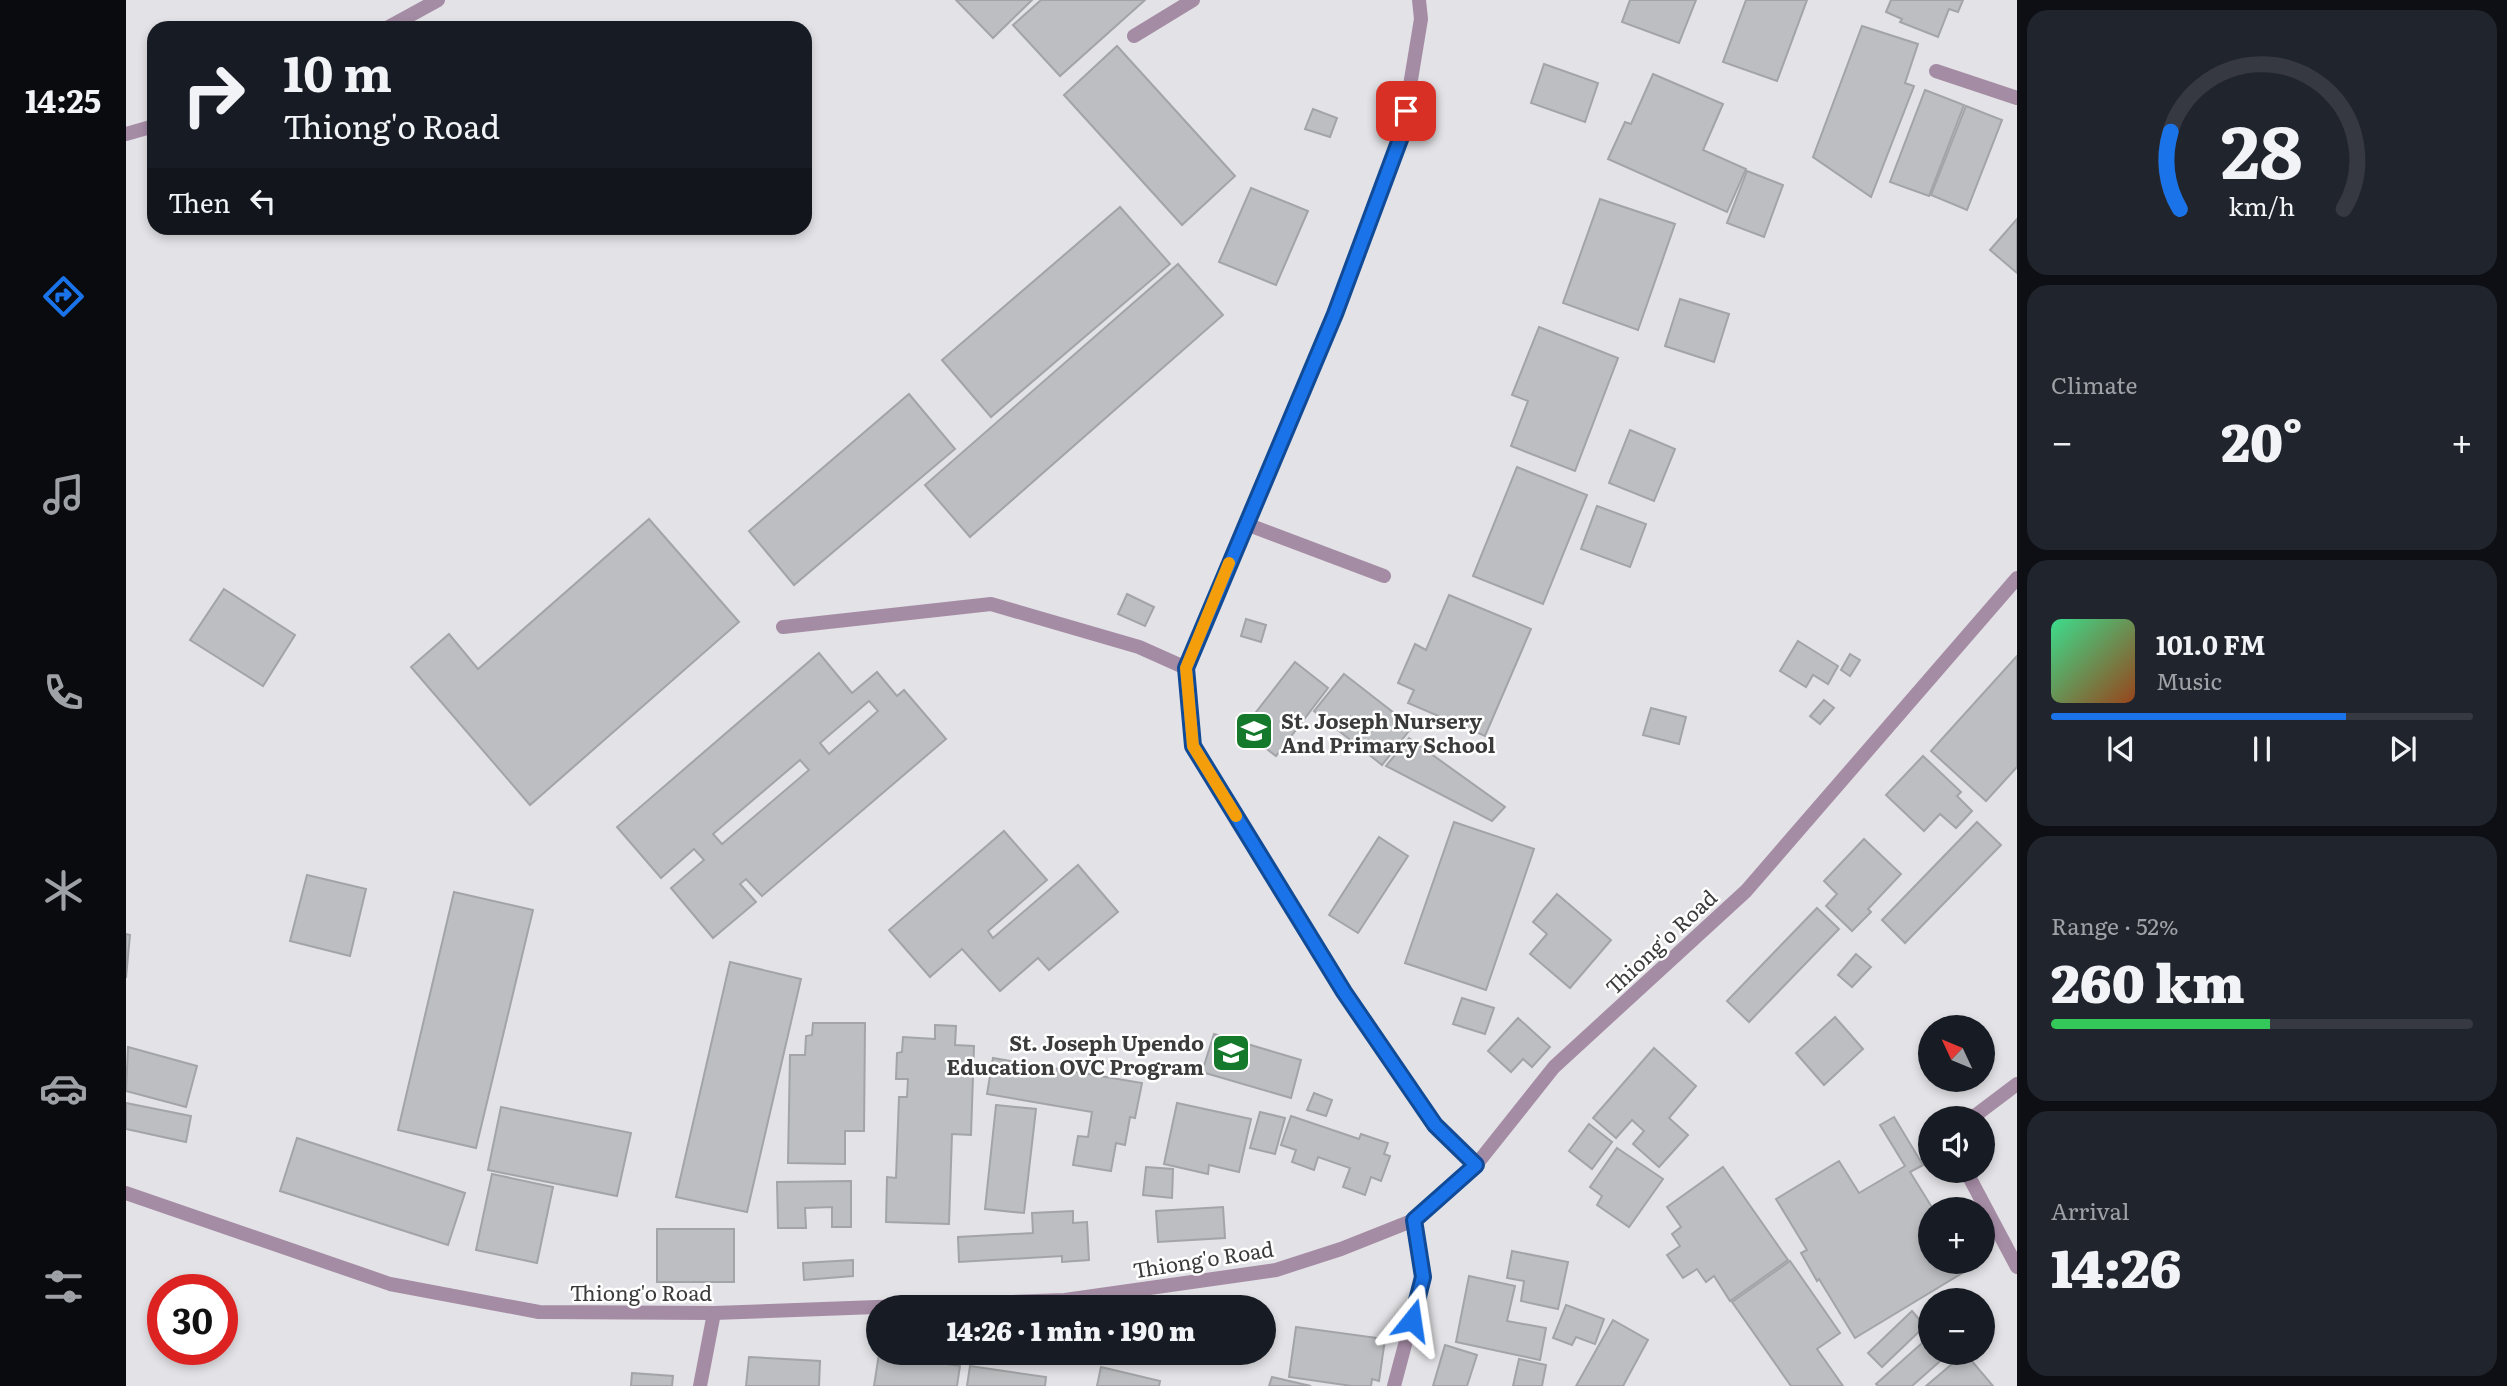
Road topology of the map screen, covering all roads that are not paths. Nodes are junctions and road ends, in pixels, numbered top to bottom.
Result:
1 (439, 0) edge
2 (1193, 0) edge
3 (1419, 0) edge
4 (400, 21) edge
5 (1135, 36) dead end
6 (1936, 71) dead end
7 (2017, 98) edge
8 (147, 128) edge
9 (126, 134) edge
10 (1246, 524) junction
11 (1384, 576) dead end
12 (2017, 578) edge
13 (783, 627) dead end
14 (1186, 668) junction
15 (2017, 1084) edge
16 (1988, 1106) edge
17 (1476, 1165) junction
18 (1972, 1183) edge
19 (126, 1194) edge
20 (1414, 1220) junction
21 (2017, 1267) edge
22 (714, 1313) junction
23 (700, 1386) edge
24 (1394, 1386) edge

1 - 4 street
2 - 5 street
3 - 10 street
6 - 7 street
8 - 9 street
10 - 11 street
10 - 14 street
12 - 17 street, Thiong'o Road
13 - 14 street
14 - 17 street
15 - 16 street
17 - 20 street, Thiong'o Road
18 - 21 street
19 - 22 street, Thiong'o Road
20 - 22 street, Thiong'o Road
20 - 24 street
22 - 23 street

